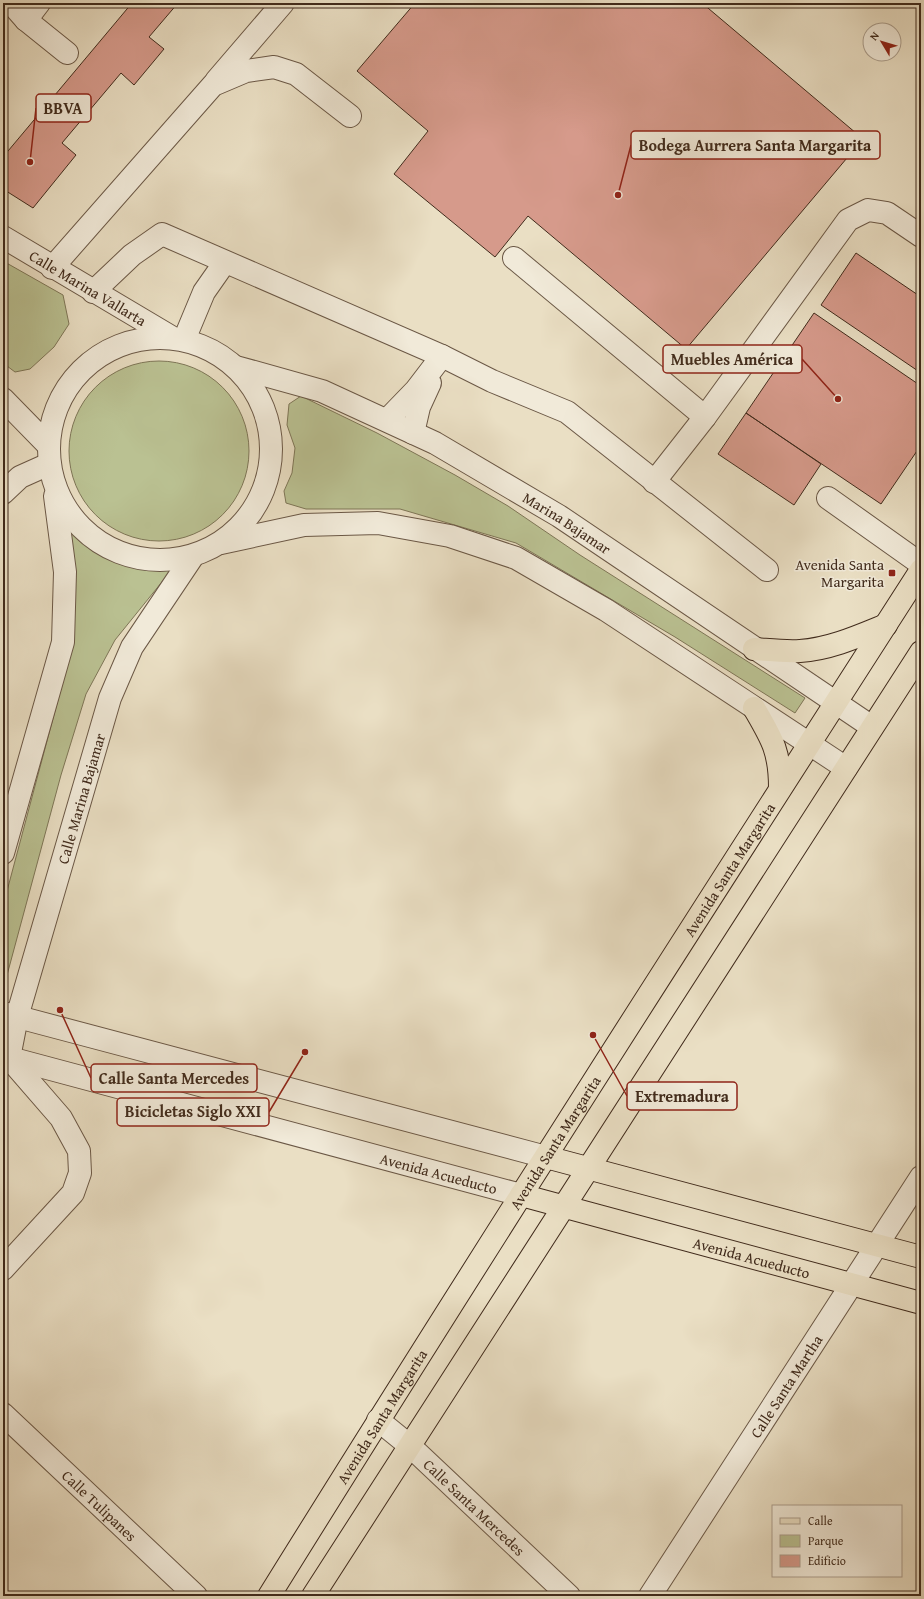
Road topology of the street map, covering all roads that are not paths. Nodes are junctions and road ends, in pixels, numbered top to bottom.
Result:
1 (11, 3) edge
2 (39, 3) edge
3 (283, 3) edge
4 (26, 20) junction
5 (67, 53) dead end
6 (213, 85) junction
7 (350, 116) dead end
8 (921, 236) edge
9 (3, 238) edge
10 (514, 258) dead end
11 (225, 262) junction
12 (52, 268) junction
13 (93, 292) junction
14 (178, 339) junction
15 (442, 356) junction
16 (236, 367) junction
17 (3, 399) edge
18 (705, 417) junction
19 (387, 420) junction
20 (412, 433) junction
21 (50, 464) junction
22 (654, 482) junction
23 (3, 493) edge
24 (828, 498) dead end
25 (220, 543) junction
26 (193, 556) junction
27 (921, 564) edge
28 (767, 570) dead end
29 (921, 570) edge
30 (886, 625) junction
31 (754, 649) junction
32 (921, 652) edge
33 (835, 703) junction
34 (754, 708) junction
35 (872, 728) junction
36 (809, 744) junction
37 (846, 768) junction
38 (780, 788) junction
39 (9, 801) edge
40 (3, 853) edge
41 (10, 1015) edge
42 (6, 1057) edge
43 (546, 1157) junction
44 (588, 1168) junction
45 (921, 1177) edge
46 (521, 1196) junction
47 (564, 1207) junction
48 (877, 1246) junction
49 (921, 1257) edge
50 (3, 1269) edge
51 (851, 1284) junction
52 (921, 1303) edge
53 (3, 1414) edge
54 (378, 1420) junction
55 (410, 1446) junction
56 (196, 1596) edge
57 (269, 1596) edge
58 (313, 1596) edge
59 (569, 1596) edge
60 (650, 1596) edge

1 - 4 street
2 - 4 street
3 - 6 street
4 - 5 street
6 - 7 street
6 - 12 street
8 - 18 street
9 - 12 street, Calle Marina Vallarta
10 - 18 street
11 - 13 street
11 - 14 street
11 - 15 street
12 - 13 street, Calle Marina Vallarta
13 - 14 street, Calle Marina Vallarta
14 - 16 street
14 - 21 street
15 - 19 street
15 - 20 street
15 - 22 street
16 - 19 street, Marina Bajamar
16 - 25 street
17 - 21 street
18 - 22 street
19 - 20 street, Marina Bajamar
20 - 31 street, Marina Bajamar
21 - 23 street
21 - 26 street
21 - 39 street
22 - 28 street
24 - 27 street
25 - 26 street
25 - 34 street
26 - 41 street, Calle Marina Bajamar
29 - 30 main road, Avenida Santa Margarita
30 - 31 main road
30 - 33 main road, Avenida Santa Margarita
31 - 33 street, Marina Bajamar
32 - 35 main road
33 - 35 street, Marina Bajamar
33 - 36 main road, Avenida Santa Margarita
34 - 36 street
34 - 38 main road
35 - 37 main road
36 - 37 street
36 - 38 main road, Avenida Santa Margarita
37 - 44 main road
38 - 43 main road, Avenida Santa Margarita
39 - 40 street
41 - 42 street, Calle Marina Bajamar
41 - 43 street
42 - 46 street, Avenida Acueducto
42 - 50 street
43 - 44 main road
43 - 46 main road, Avenida Santa Margarita
44 - 47 main road
44 - 48 main road
45 - 48 street, Calle Santa Martha
46 - 47 main road, Avenida Acueducto
46 - 54 main road, Avenida Santa Margarita
47 - 51 main road, Avenida Acueducto
47 - 55 main road
48 - 49 main road
48 - 51 street, Calle Santa Martha
51 - 52 main road, Avenida Acueducto
51 - 60 street, Calle Santa Martha
53 - 56 street, Calle Tulipanes
54 - 55 street, Calle Santa Mercedes
54 - 57 main road, Avenida Santa Margarita
55 - 58 main road
55 - 59 street, Calle Santa Mercedes

